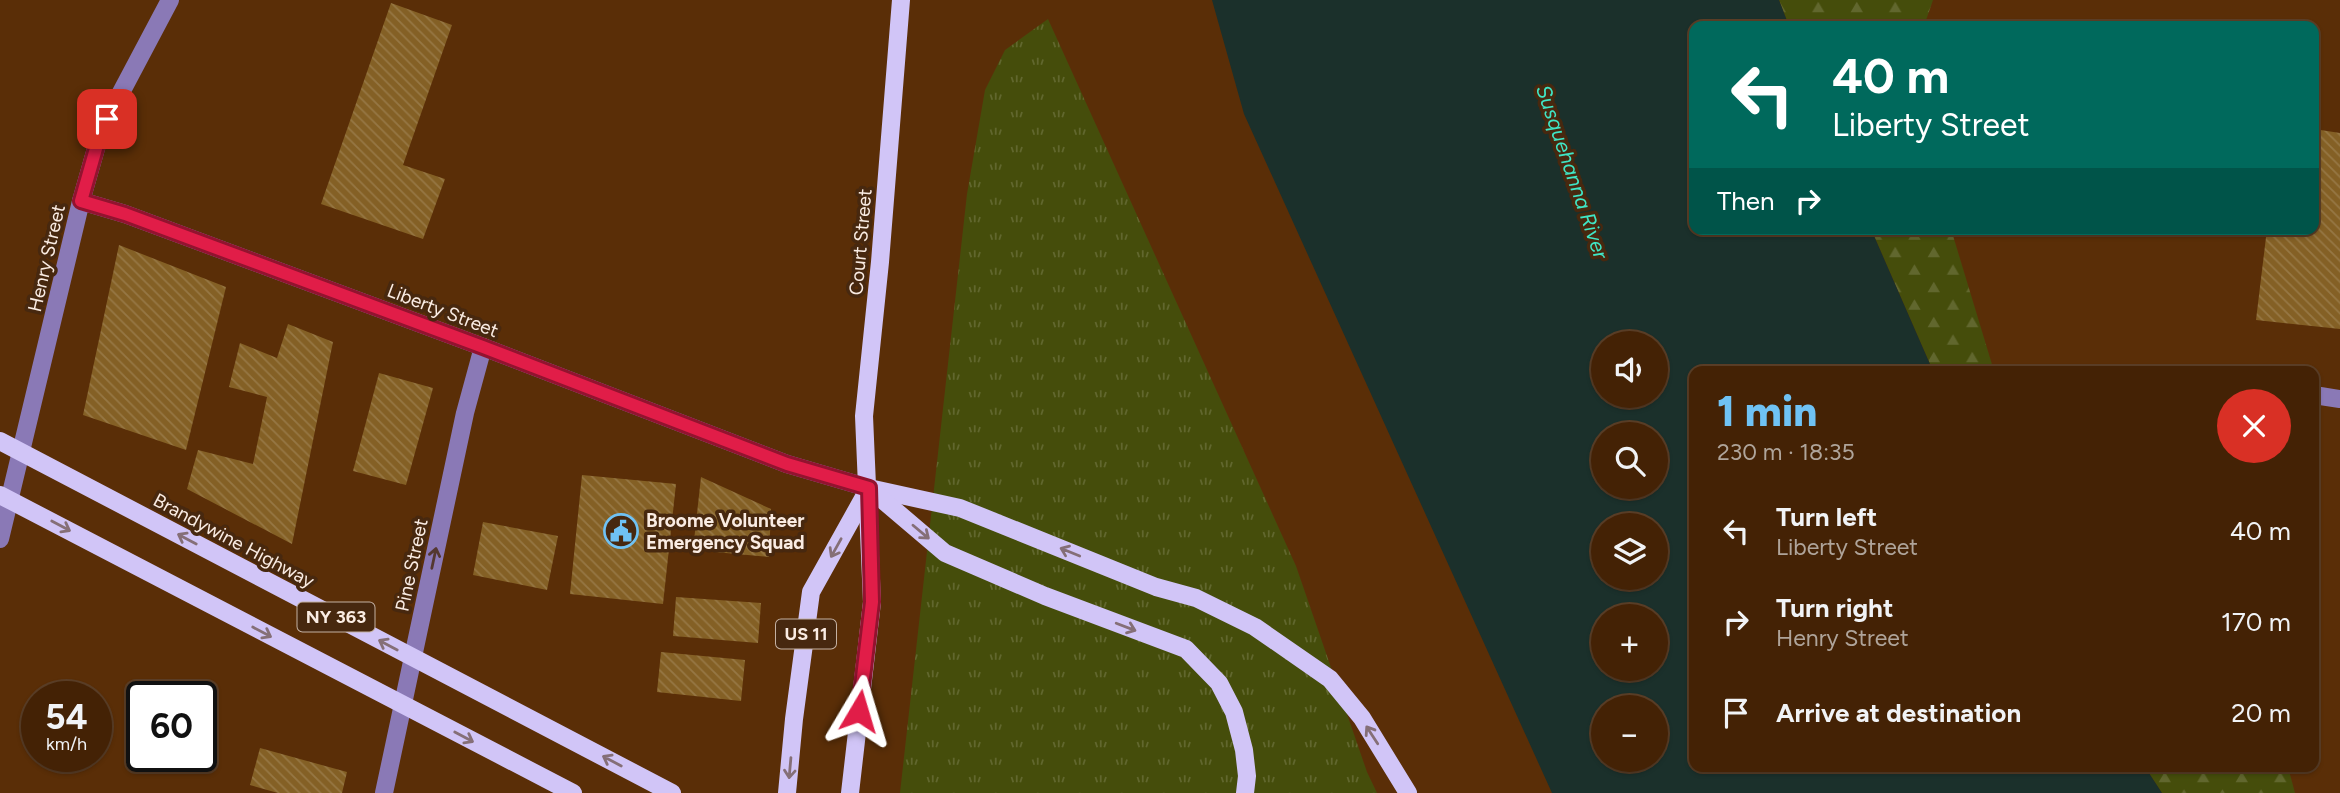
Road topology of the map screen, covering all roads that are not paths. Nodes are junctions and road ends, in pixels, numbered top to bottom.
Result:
1 (170, 0) edge
2 (901, 0) edge
3 (81, 201) junction
4 (483, 347) junction
5 (2319, 396) edge
6 (2340, 399) edge
7 (0, 442) edge
8 (869, 488) junction
9 (0, 495) edge
10 (0, 539) edge
11 (384, 793) edge
12 (573, 793) edge
13 (672, 793) edge
14 (787, 793) edge
15 (850, 793) edge
16 (1245, 793) edge
17 (1408, 793) edge

1 - 3 street, Henry Street
2 - 8 main road, Court Street
3 - 4 street, Liberty Street
3 - 10 street, Henry Street
4 - 8 street, Liberty Street
11 -> 4 street, Pine Street
5 - 6 street
13 -> 7 main road, Brandywine Highway / NY 363
8 -> 14 main road, US 11
8 - 15 main road, Court Street
8 -> 16 main road
17 -> 8 main road
9 -> 12 main road, NY 363

